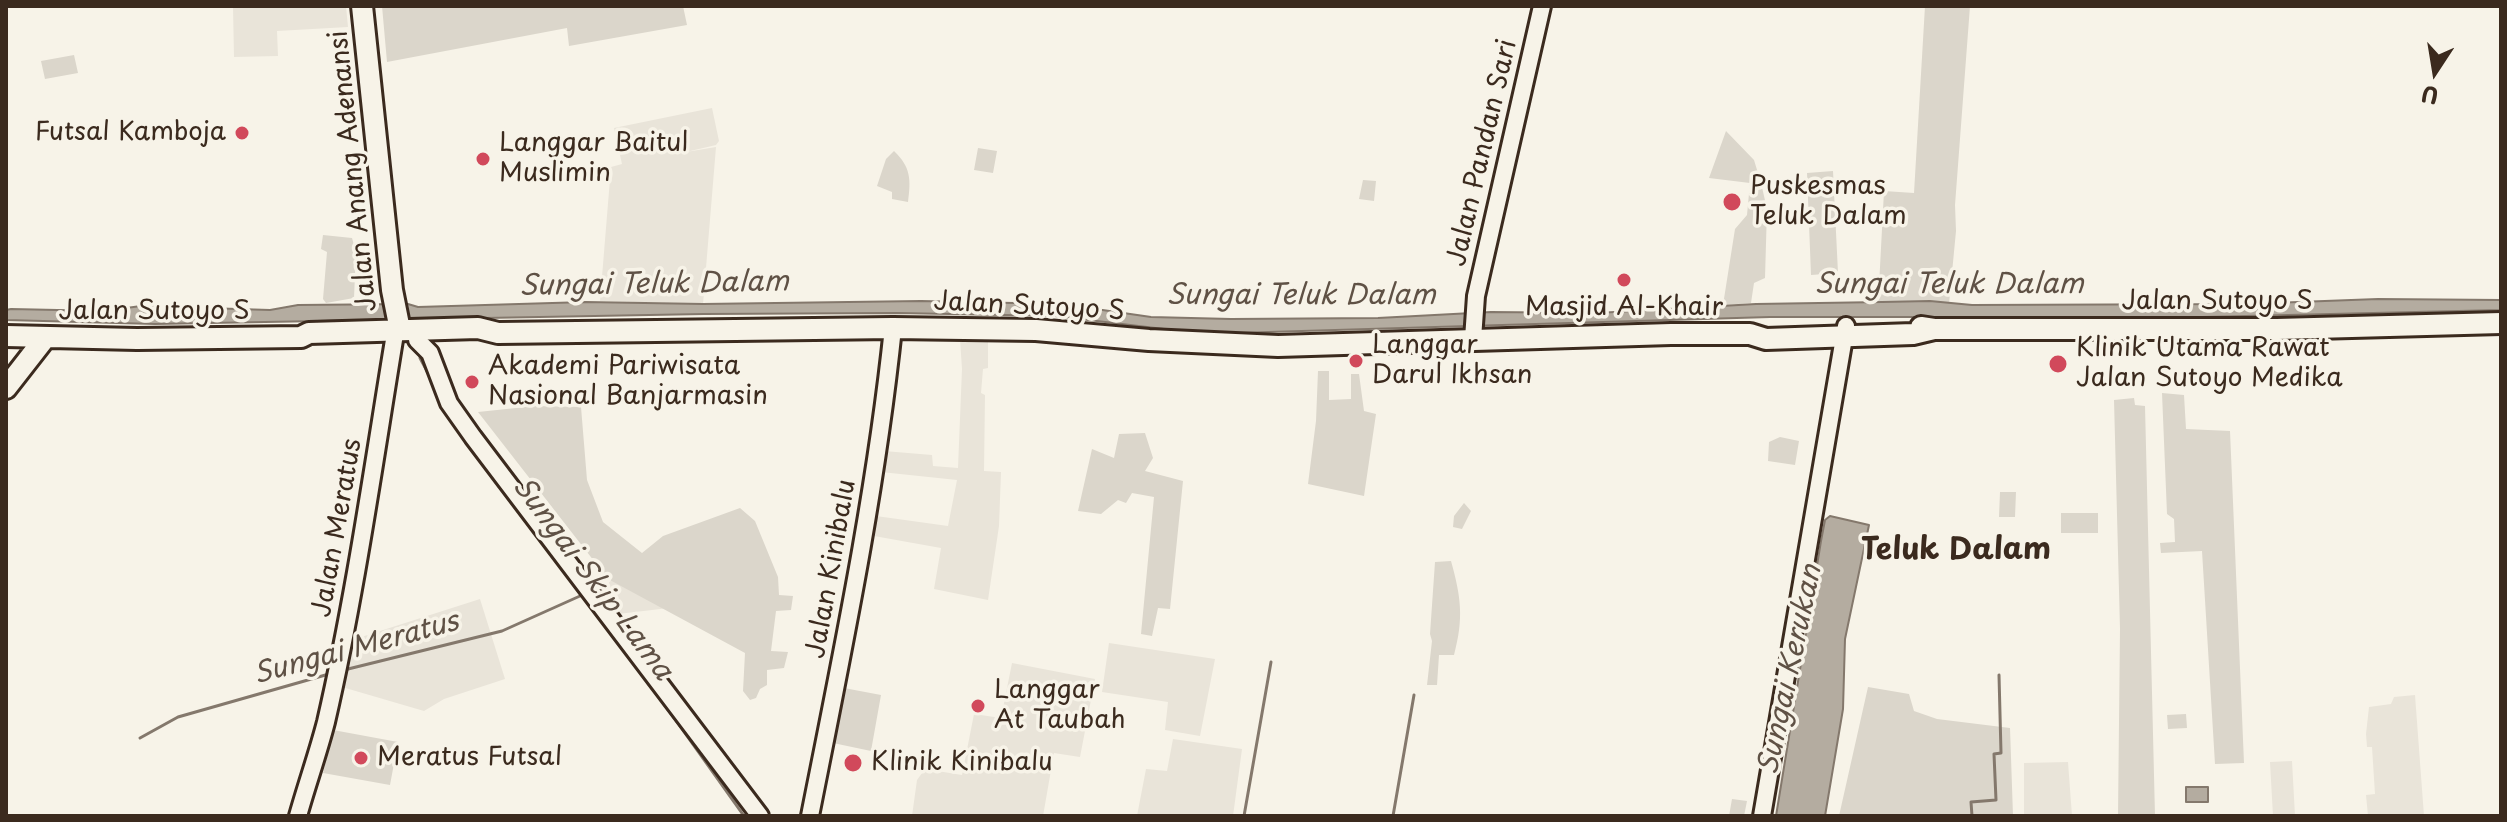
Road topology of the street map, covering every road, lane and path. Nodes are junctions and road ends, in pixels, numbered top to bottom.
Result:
1 (362, 6) edge
2 (1542, 6) edge
3 (2501, 323) edge
4 (893, 328) junction
5 (1845, 331) junction
6 (402, 333) junction
7 (1472, 334) junction
8 (6, 336) edge
9 (45, 338) junction
10 (6, 388) edge
11 (298, 816) edge
12 (760, 816) edge
13 (810, 816) edge
14 (1762, 816) edge

1 - 6 highway, Jalan Anang Adenansi
2 - 7 street, Jalan Pandan Sari
3 - 5 highway, Jalan Sutoyo S
4 - 6 highway, Jalan Sutoyo S
4 - 7 highway, Jalan Sutoyo S
4 - 13 street, Jalan Kinibalu
5 - 7 highway, Jalan Sutoyo S
5 - 14 street
6 - 9 highway, Jalan Sutoyo S
6 - 11 street, Jalan Meratus
6 - 12 street
8 - 9 highway, Jalan Sutoyo S
9 - 10 highway

